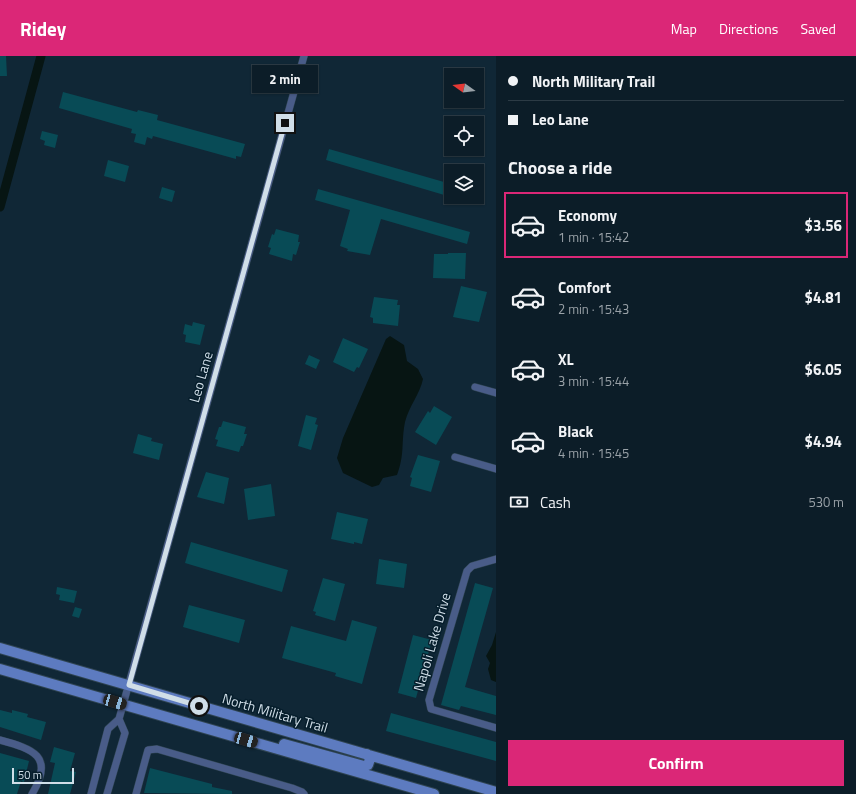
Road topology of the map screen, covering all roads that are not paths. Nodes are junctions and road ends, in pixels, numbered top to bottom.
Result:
1 (304, 56) edge
2 (475, 387) dead end
3 (496, 393) edge
4 (456, 457) dead end
5 (496, 469) edge
6 (496, 560) edge
7 (0, 648) edge
8 (0, 669) edge
9 (129, 685) junction
10 (123, 704) junction
11 (119, 719) junction
12 (496, 728) edge
13 (231, 735) junction
14 (0, 740) edge
15 (367, 754) junction
16 (496, 792) edge
17 (32, 794) edge
18 (91, 794) edge
19 (107, 794) edge
20 (136, 794) edge
21 (304, 794) edge
22 (434, 794) edge

1 - 9 street, Leo Lane
2 - 3 street
4 - 5 street
6 - 12 street, Napoli Lake Drive
7 - 9 main road, North Military Trail
8 - 10 main road
9 - 10 street, Leo Lane
9 - 15 main road, North Military Trail
10 - 11 street, Leo Lane
10 - 13 main road
11 - 18 street
11 - 19 street
13 - 15 main road
13 - 22 main road
14 - 17 street
15 - 16 main road, North Military Trail
20 - 21 street

